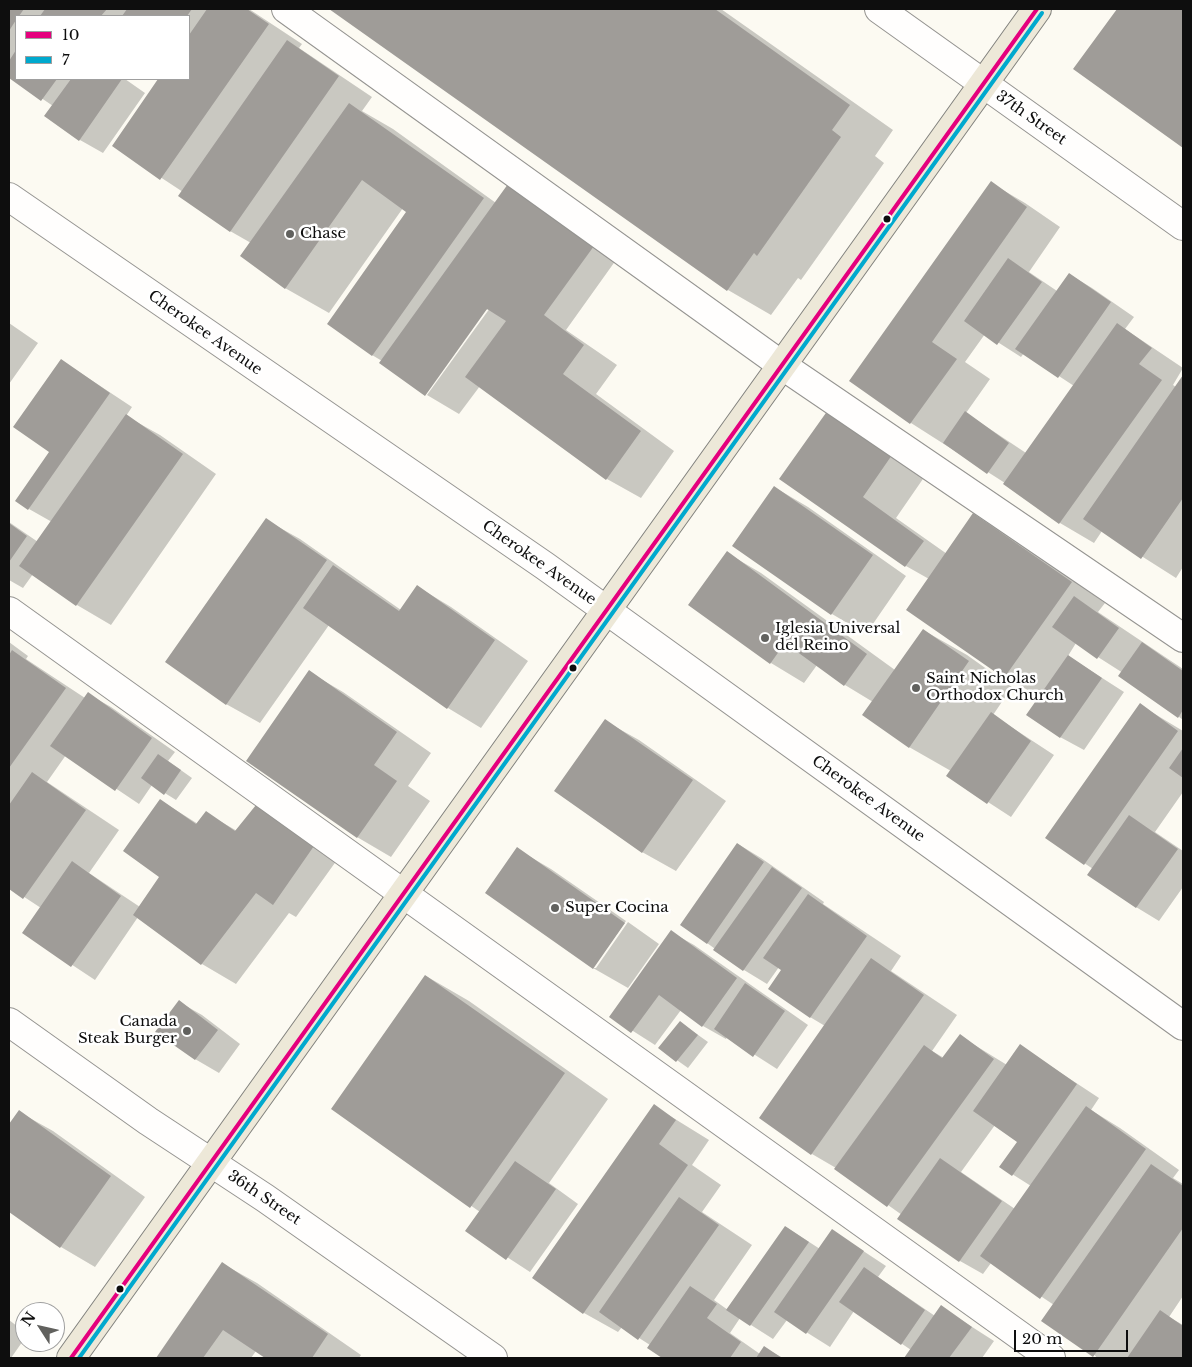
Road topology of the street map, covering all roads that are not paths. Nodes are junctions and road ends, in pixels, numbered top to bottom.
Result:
1 (286, 9) edge
2 (879, 9) edge
3 (1037, 9) edge
4 (984, 84) junction
5 (9, 197) edge
6 (1183, 226) edge
7 (783, 366) junction
8 (606, 610) junction
9 (9, 611) edge
10 (1183, 638) edge
11 (404, 894) junction
12 (9, 1022) edge
13 (1183, 1026) edge
14 (210, 1162) junction
15 (71, 1358) edge
16 (493, 1358) edge
17 (1051, 1358) edge

1 - 7 street
2 - 4 street, 37th Street
3 - 4 main road
4 - 6 street, 37th Street
4 - 7 main road
5 - 8 street, Cherokee Avenue
7 - 8 main road
7 - 10 street
8 - 11 main road
8 - 13 street, Cherokee Avenue
9 - 11 street
11 - 14 main road
11 - 17 street
12 - 14 street, 36th Street
14 - 15 main road
14 - 16 street, 36th Street

